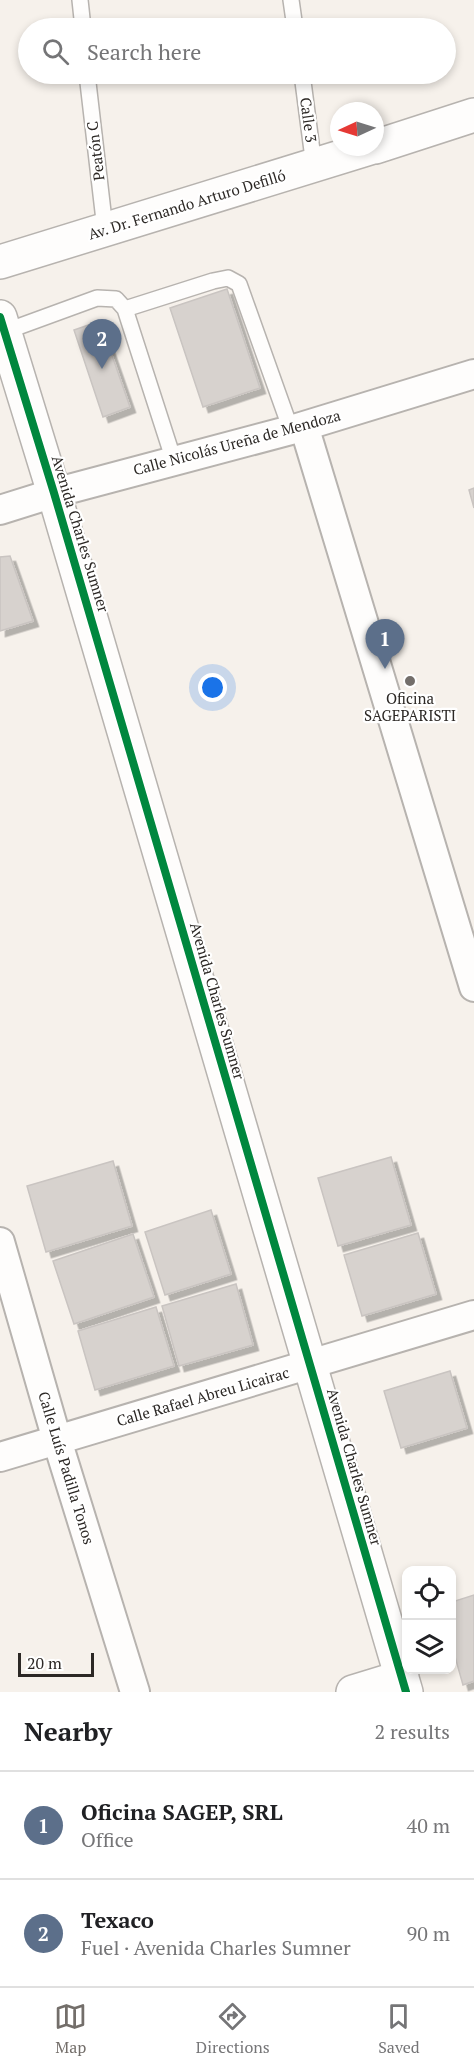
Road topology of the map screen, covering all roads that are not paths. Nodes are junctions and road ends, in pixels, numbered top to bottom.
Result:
1 (80, 0) edge
2 (291, 0) edge
3 (82, 18) edge
4 (294, 18) edge
5 (88, 84) edge
6 (303, 84) edge
7 (474, 115) edge
8 (384, 144) edge
9 (346, 156) edge
10 (314, 166) junction
11 (105, 229) junction
12 (0, 262) edge
13 (124, 309) junction
14 (2, 325) edge
15 (474, 374) edge
16 (297, 428) junction
17 (174, 461) junction
18 (54, 493) junction
19 (0, 510) edge
20 (474, 987) edge
21 (0, 1242) edge
22 (474, 1315) edge
23 (310, 1365) junction
24 (57, 1440) junction
25 (0, 1456) edge
26 (404, 1685) edge
27 (135, 1692) edge
28 (353, 1692) edge

1 - 3 lane
2 - 4 lane
5 - 11 lane, Peatón C
6 - 10 lane, Calle 3
7 - 8 street, Av. Dr. Fernando Arturo Defilló
9 - 10 street, Av. Dr. Fernando Arturo Defilló
10 - 11 street, Av. Dr. Fernando Arturo Defilló
11 - 12 street, Av. Dr. Fernando Arturo Defilló
13 - 14 lane
13 - 16 lane
13 - 17 lane
14 - 18 street, Avenida Charles Sumner
15 - 16 street, Calle Nicolás Ureña de Mendoza
16 - 17 street, Calle Nicolás Ureña de Mendoza
16 - 20 street
17 - 18 street, Calle Nicolás Ureña de Mendoza
18 - 19 street, Calle Nicolás Ureña de Mendoza
18 - 23 street, Avenida Charles Sumner
21 - 24 street, Calle Luís Padilla Tonos
22 - 23 street, Calle Rafael Abreu Licairac
23 - 24 street, Calle Rafael Abreu Licairac
23 - 26 street, Avenida Charles Sumner
24 - 25 street, Calle Rafael Abreu Licairac
24 - 27 street, Calle Luís Padilla Tonos
26 - 28 street

